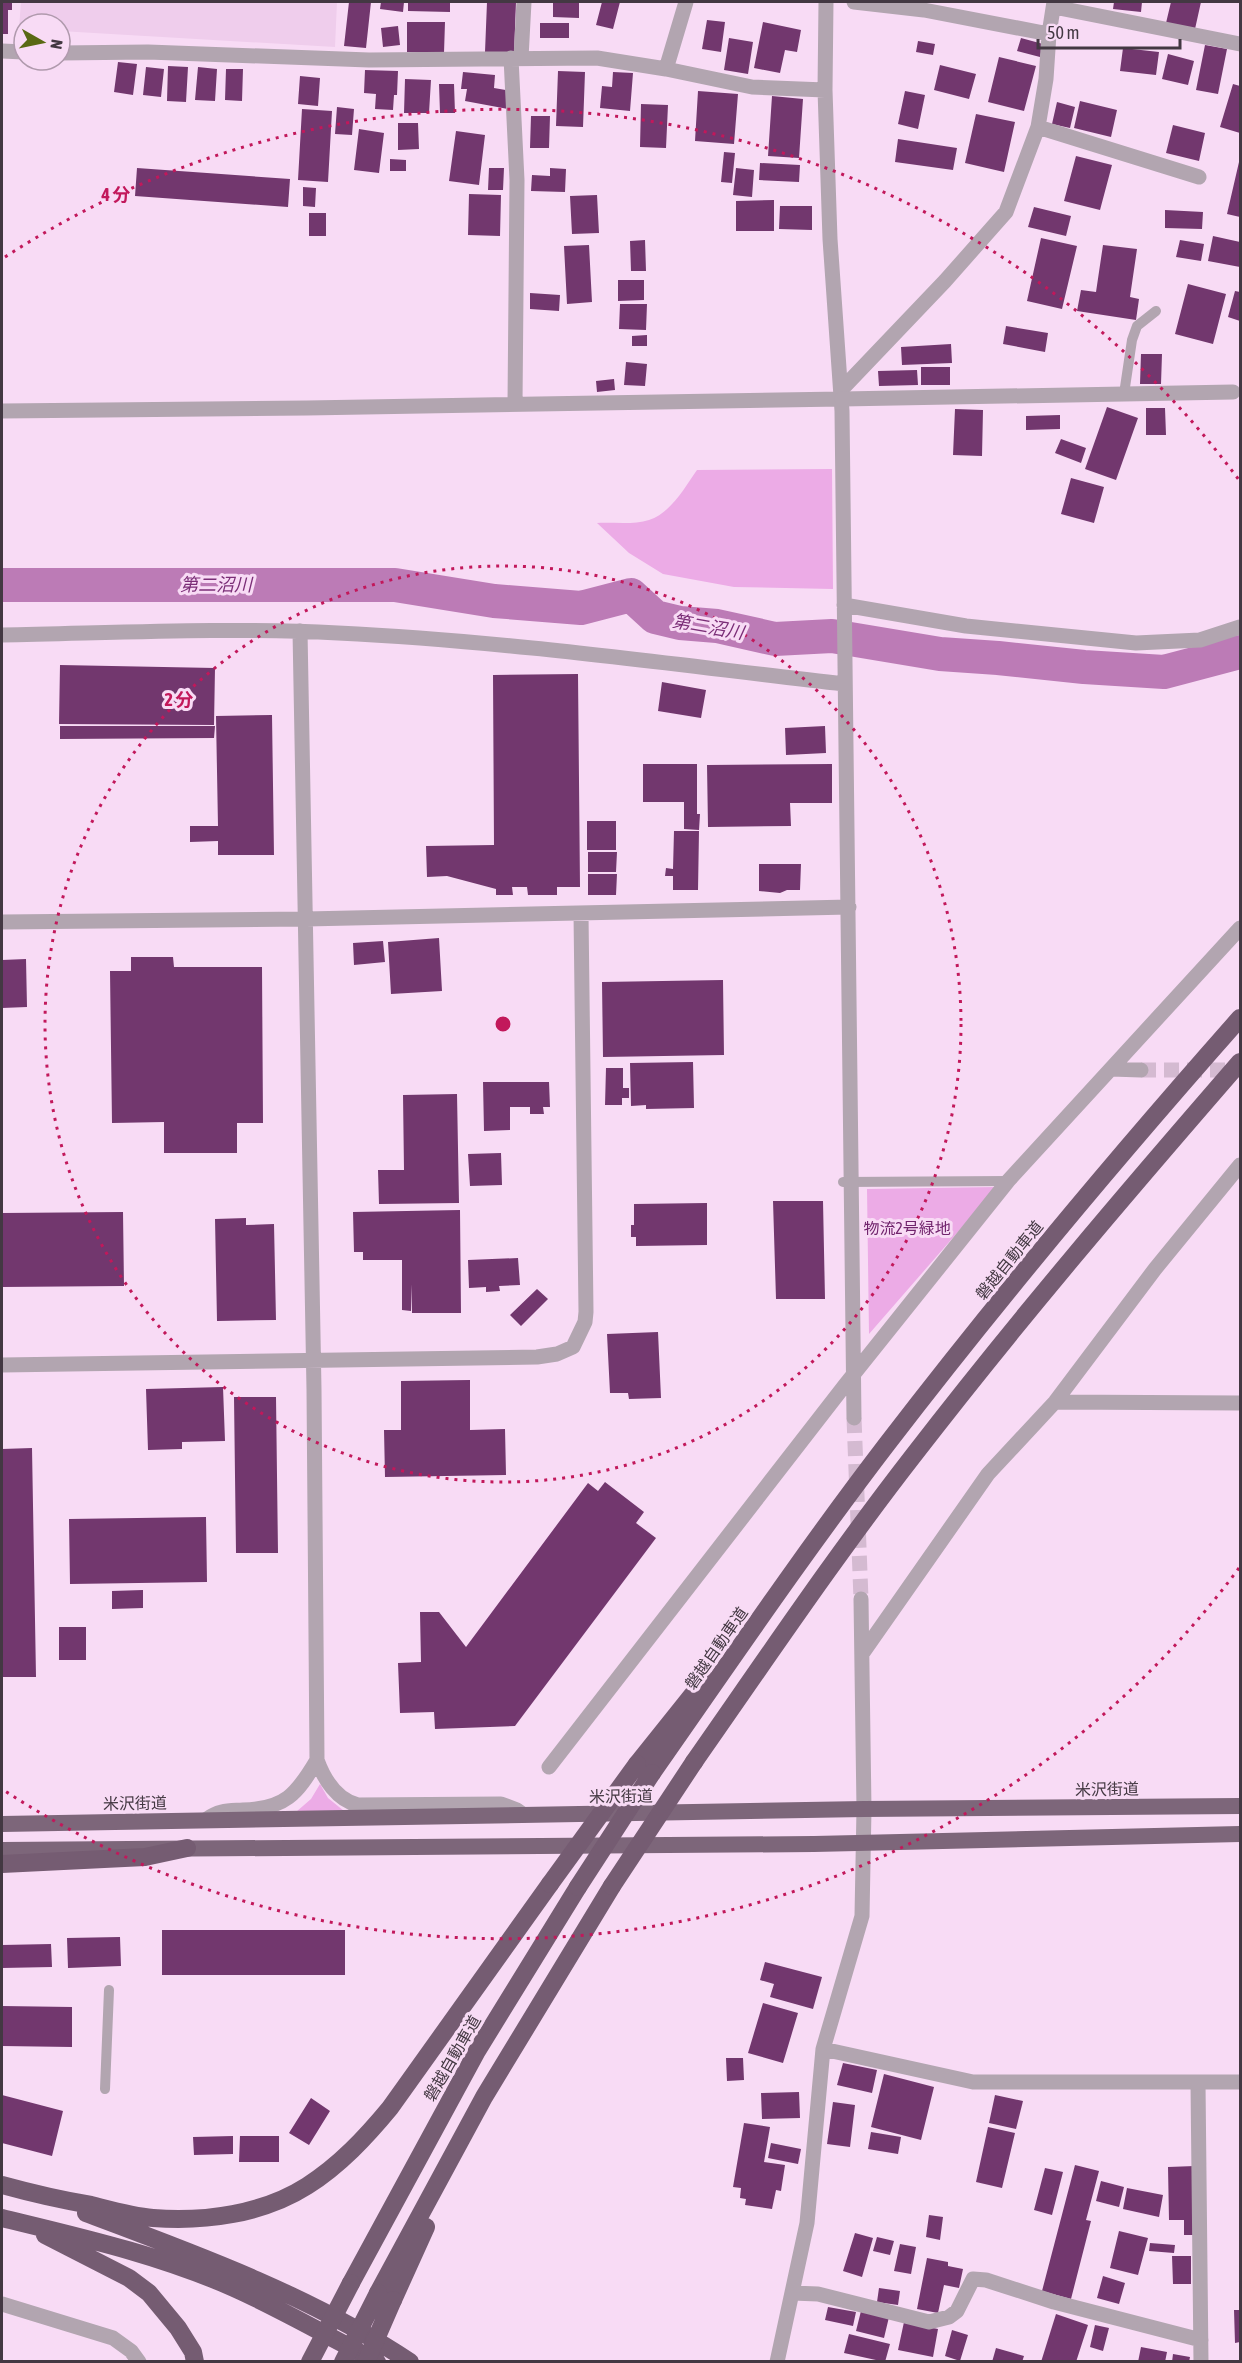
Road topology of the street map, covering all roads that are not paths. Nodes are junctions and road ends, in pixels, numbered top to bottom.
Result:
1 (524, 2) edge
2 (687, 2) edge
3 (826, 2) edge
4 (854, 2) edge
5 (1054, 4) edge
6 (1049, 34) junction
7 (1240, 44) edge
8 (72, 53) edge
9 (516, 58) junction
10 (666, 69) junction
11 (825, 90) junction
12 (1038, 127) junction
13 (1199, 177) dead end
14 (1156, 311) dead end
15 (1237, 392) edge
16 (842, 394) junction
17 (1124, 394) junction
18 (515, 404) junction
19 (2, 411) edge
20 (844, 610) junction
21 (1240, 627) edge
22 (300, 631) junction
23 (2, 635) edge
24 (844, 684) junction
25 (849, 907) junction
26 (581, 914) junction
27 (306, 920) junction
28 (2, 922) edge
29 (1240, 927) edge
30 (1240, 1018) edge
31 (1240, 1062) edge
32 (1111, 1069) junction
33 (1140, 1070) tunnel mouth
34 (1240, 1165) edge
35 (1008, 1181) junction
36 (847, 1182) junction
37 (314, 1360) junction
38 (2, 1365) edge
39 (853, 1376) junction
40 (1055, 1402) junction
41 (1240, 1403) edge
42 (854, 1418) tunnel mouth
43 (861, 1599) tunnel mouth
44 (862, 1654) junction
45 (316, 1760) junction
46 (549, 1767) dead end
47 (644, 1768) junction
48 (1240, 1806) edge
49 (864, 1809) junction
50 (524, 1815) junction
51 (207, 1819) junction
52 (2, 1824) edge
53 (1240, 1834) edge
54 (863, 1843) junction
55 (186, 1848) junction
56 (2, 1850) edge
57 (2, 1864) edge
58 (109, 1990) dead end
59 (823, 2049) junction
60 (1240, 2082) edge
61 (1198, 2083) junction
62 (105, 2088) dead end
63 (2, 2185) edge
64 (36, 2195) junction
65 (9, 2220) edge
66 (792, 2293) junction
67 (386, 2297) junction
68 (2, 2304) edge
69 (1201, 2340) junction
70 (139, 2361) edge
71 (195, 2361) edge
72 (310, 2361) edge
73 (342, 2361) edge
74 (366, 2361) edge
75 (377, 2361) edge
76 (410, 2361) edge
77 (777, 2361) edge
78 (1201, 2361) edge

1 - 9 street
2 - 10 street
3 - 11 street
4 - 6 street
5 - 6 street
5 - 7 street
6 - 12 street
8 - 9 street
9 - 10 street
9 - 18 street
10 - 11 street
11 - 16 street
12 - 13 street
12 - 16 street
14 - 17 lane
15 - 17 street
16 - 17 street
16 - 18 street
16 - 20 street
18 - 19 street
20 - 21 street
20 - 24 street
22 - 23 street
22 - 24 street
22 - 27 street
24 - 25 street
25 - 26 street
25 - 36 street
26 - 27 street
26 - 37 street
27 - 28 street
27 - 37 street
29 - 32 street
30 - 47 highway, 磐越自動車道
31 - 67 highway, bridge
32 - 33 street
32 - 35 street
34 - 40 street
35 - 36 lane
35 - 39 street
36 - 39 street
37 - 38 street
37 - 45 street
39 - 42 street
39 - 46 street
40 - 41 street
40 - 44 street
43 - 44 street
44 - 49 street
45 - 50 street
45 - 51 street
47 - 64 highway, bridge
47 - 72 highway, 磐越自動車道, bridge
48 - 49 highway, 米沢街道
49 - 50 highway, 米沢街道
49 - 54 street
50 - 51 highway, 米沢街道
51 - 52 highway, 米沢街道
53 - 54 highway
54 - 55 highway
54 - 59 street
55 - 56 highway
55 - 57 highway
58 - 62 lane
59 - 61 street
59 - 66 street
60 - 61 street
61 - 69 street
63 - 64 highway
64 - 76 highway
65 - 71 highway
65 - 75 highway
66 - 69 street
66 - 77 street
67 - 73 highway, bridge
67 - 74 highway, bridge
68 - 70 street
69 - 78 street

